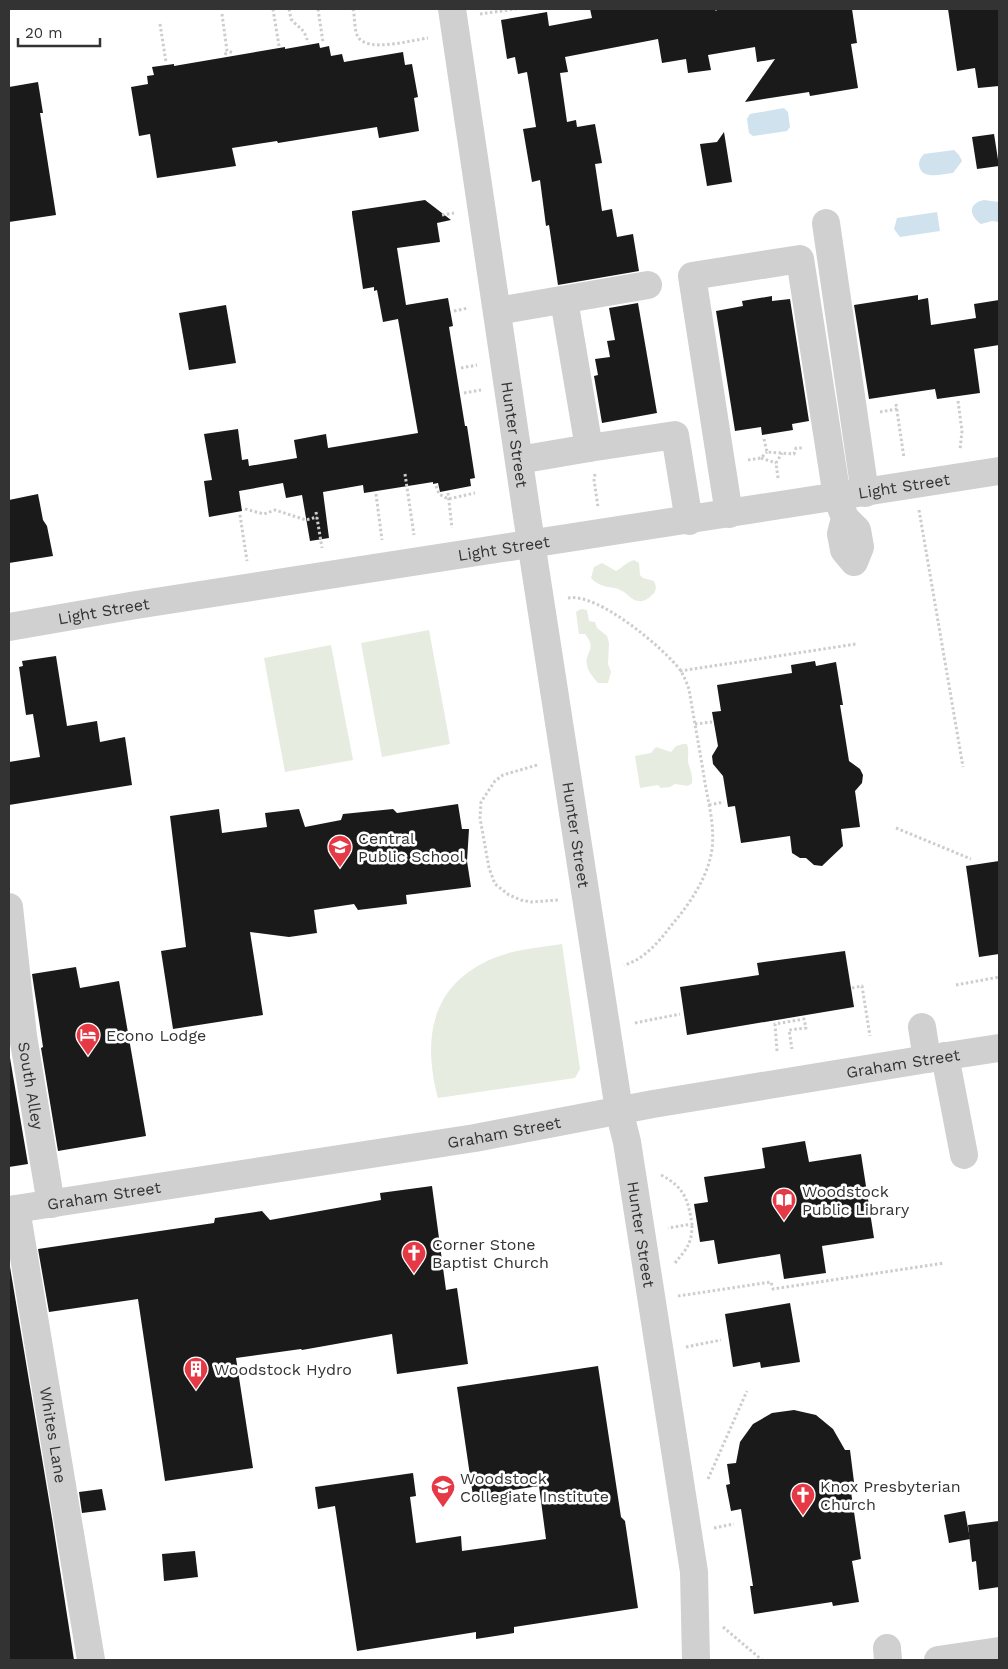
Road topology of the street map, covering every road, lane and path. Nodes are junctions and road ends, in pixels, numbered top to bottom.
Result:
1 (273, 9) edge
2 (289, 9) edge
3 (318, 9) edge
4 (353, 9) edge
5 (452, 9) edge
6 (516, 9) edge
7 (222, 14) dead end
8 (479, 14) dead end
9 (160, 24) dead end
10 (434, 37) dead end
11 (323, 42) dead end
12 (308, 43) dead end
13 (279, 46) dead end
14 (228, 51) junction
15 (234, 53) dead end
16 (224, 55) dead end
17 (166, 62) dead end
18 (460, 212) dead end
19 (442, 215) dead end
20 (826, 223) dead end
21 (648, 285) dead end
22 (564, 300) junction
23 (486, 309) junction
24 (454, 311) dead end
25 (485, 364) dead end
26 (461, 368) dead end
27 (488, 388) dead end
28 (464, 393) dead end
29 (958, 401) dead end
30 (896, 404) dead end
31 (764, 439) dead end
32 (594, 447) junction
33 (830, 451) junction
34 (782, 453) junction
35 (960, 454) dead end
36 (761, 458) dead end
37 (519, 460) junction
38 (776, 463) junction
39 (905, 463) dead end
40 (999, 471) edge
41 (404, 474) dead end
42 (779, 482) dead end
43 (436, 486) dead end
44 (475, 493) dead end
45 (865, 493) junction
46 (376, 494) dead end
47 (448, 494) dead end
48 (448, 499) junction
49 (918, 502) dead end
50 (841, 508) junction
51 (245, 509) dead end
52 (598, 510) dead end
53 (316, 512) dead end
54 (729, 514) junction
55 (240, 515) dead end
56 (317, 517) junction
57 (689, 521) junction
58 (453, 532) dead end
59 (414, 538) dead end
60 (383, 543) dead end
61 (531, 545) junction
62 (323, 553) dead end
63 (248, 565) dead end
64 (540, 602) junction
65 (9, 627) edge
66 (856, 644) dead end
67 (680, 671) junction
68 (712, 722) dead end
69 (695, 724) junction
70 (541, 764) dead end
71 (963, 767) dead end
72 (724, 802) dead end
73 (709, 805) junction
74 (896, 828) dead end
75 (971, 859) dead end
76 (562, 899) dead end
77 (9, 907) edge
78 (598, 972) junction
79 (999, 977) edge
80 (956, 985) dead end
81 (852, 988) dead end
82 (680, 1014) dead end
83 (635, 1023) dead end
84 (922, 1027) dead end
85 (870, 1036) dead end
86 (792, 1048) dead end
87 (999, 1048) edge
88 (777, 1051) dead end
89 (936, 1057) junction
90 (619, 1110) junction
91 (964, 1155) dead end
92 (658, 1174) dead end
93 (51, 1204) junction
94 (12, 1210) edge
95 (692, 1224) junction
96 (673, 1227) dead end
97 (944, 1263) dead end
98 (672, 1266) dead end
99 (670, 1297) dead end
100 (722, 1340) dead end
101 (678, 1348) dead end
102 (747, 1391) dead end
103 (705, 1487) dead end
104 (734, 1524) dead end
105 (706, 1529) dead end
106 (722, 1627) dead end
107 (999, 1651) edge
108 (91, 1660) edge
109 (696, 1660) edge
110 (762, 1660) edge
111 (938, 1660) edge

1 - 13 path
2 - 12 path
3 - 11 path
4 - 10 path
5 - 23 street, Hunter Street
6 - 8 path
7 - 14 path
9 - 17 path
14 - 15 path
14 - 16 path
18 - 19 path
20 - 45 street
21 - 22 street
22 - 23 street
22 - 32 street
23 - 24 path
23 - 37 street, Hunter Street
25 - 26 path
27 - 28 path
29 - 35 path
30 - 39 path
31 - 34 path
32 - 37 street
32 - 52 path
32 - 57 street
33 - 34 path
33 - 50 street
33 - 54 street
34 - 38 path
36 - 38 path
37 - 61 street, Hunter Street
38 - 42 path
40 - 45 street, Light Street
41 - 59 path
43 - 48 path
44 - 48 path
45 - 50 street, Light Street
46 - 60 path
47 - 48 path
48 - 58 path
49 - 71 path
50 - 54 street, Light Street
51 - 56 path
53 - 56 path
54 - 57 street, Light Street
55 - 63 path
56 - 62 path
57 - 61 street, Light Street
61 - 64 street, Hunter Street
61 - 65 street, Light Street
64 - 67 path
64 - 78 street, Hunter Street
66 - 67 path
67 - 69 path
68 - 69 path
69 - 73 path
70 - 76 path
72 - 73 path
73 - 78 path
74 - 75 path
77 - 93 street, South Alley
78 - 90 street, Hunter Street
79 - 80 path
81 - 85 path
82 - 83 path
84 - 89 street
86 - 88 path
87 - 89 street, Graham Street
89 - 90 street, Graham Street
89 - 91 street
90 - 93 street, Graham Street
90 - 109 street, Hunter Street
92 - 95 path
93 - 94 street, Graham Street
94 - 108 street, Whites Lane
95 - 96 path
95 - 98 path
97 - 99 path
100 - 101 path
102 - 103 path
104 - 105 path
106 - 110 path
107 - 111 street

